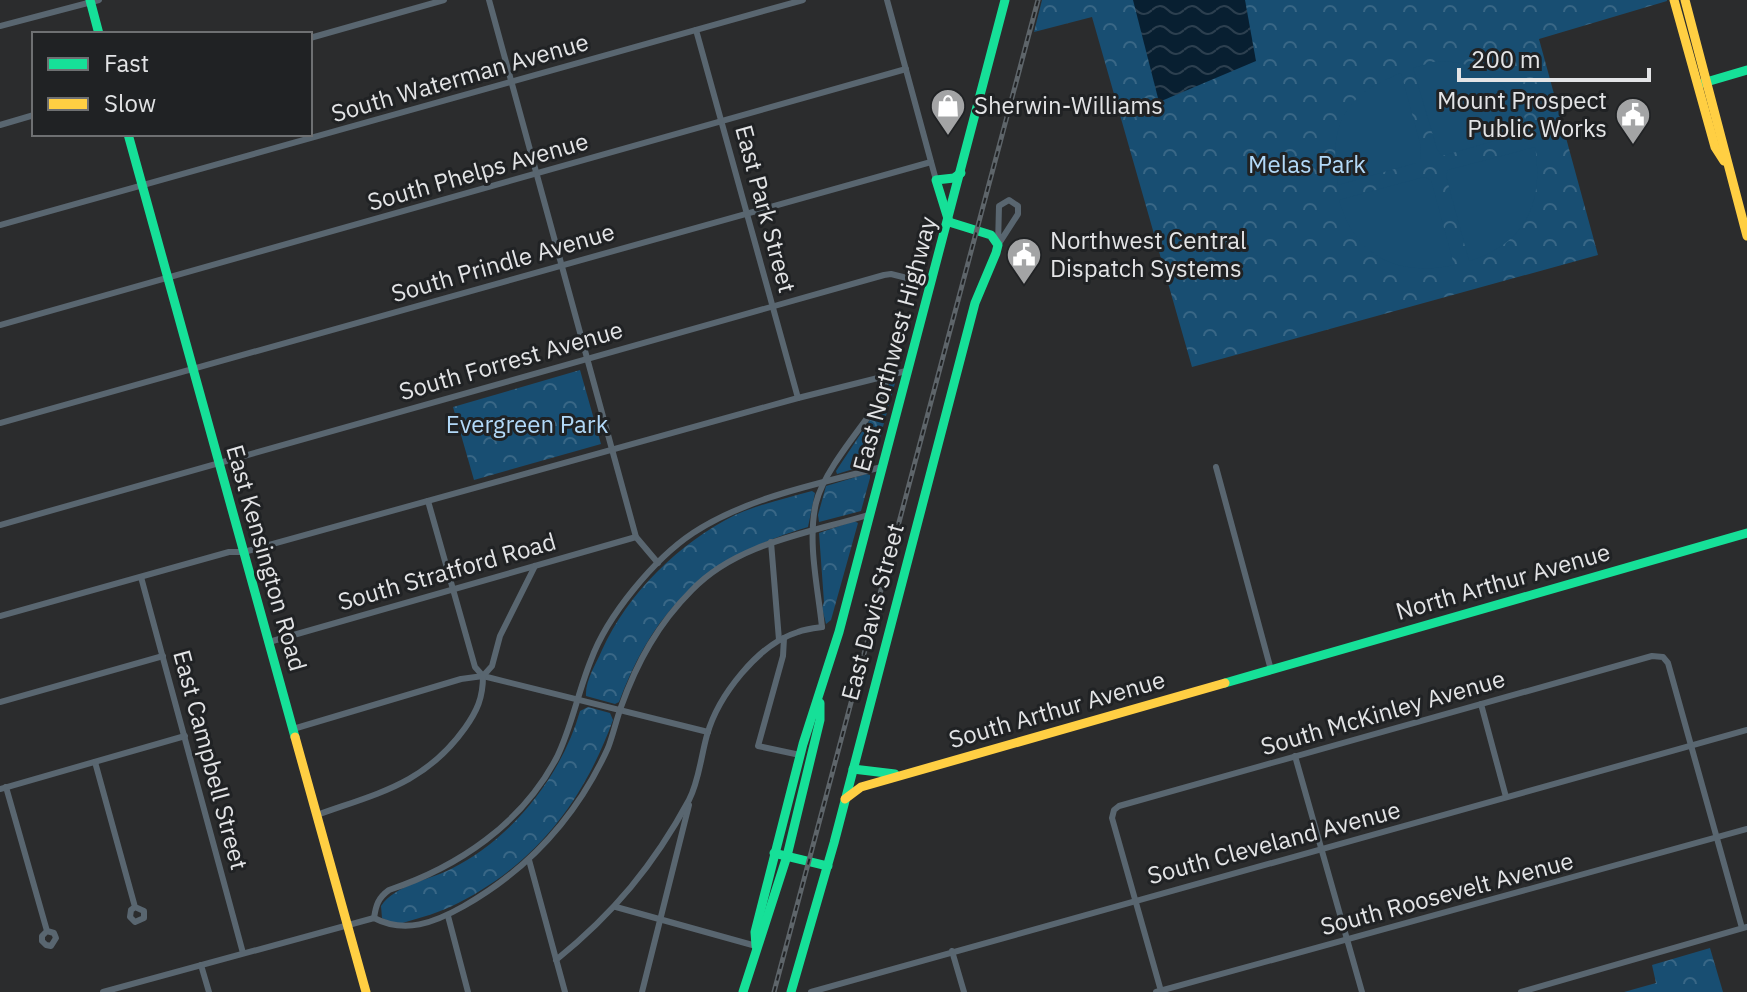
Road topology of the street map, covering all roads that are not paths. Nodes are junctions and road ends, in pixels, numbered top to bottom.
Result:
1 (444, 0) edge
2 (489, 0) edge
3 (803, 0) edge
4 (887, 0) edge
5 (1005, 0) edge
6 (1674, 0) edge
7 (1685, 0) edge
8 (93, 1) edge
9 (0, 26) edge
10 (696, 30) junction
11 (99, 32) edge
12 (312, 37) edge
13 (906, 69) junction
14 (1747, 70) edge
15 (1708, 81) junction
16 (511, 82) junction
17 (1696, 85) junction
18 (32, 116) edge
19 (722, 122) junction
20 (3, 124) edge
21 (129, 136) edge
22 (931, 162) junction
23 (1728, 167) junction
24 (961, 173) junction
25 (536, 174) junction
26 (936, 180) junction
27 (142, 186) junction
28 (1747, 194) edge
29 (1736, 197) junction
30 (747, 214) junction
31 (949, 222) junction
32 (0, 225) edge
33 (1747, 236) edge
34 (998, 245) junction
35 (562, 265) junction
36 (168, 279) junction
37 (931, 284) junction
38 (773, 306) junction
39 (0, 325) edge
40 (588, 358) junction
41 (192, 369) junction
42 (906, 371) junction
43 (886, 376) junction
44 (798, 398) junction
45 (0, 423) edge
46 (614, 451) junction
47 (219, 463) junction
48 (882, 467) junction
49 (1216, 467) dead end
50 (824, 482) junction
51 (428, 501) junction
52 (868, 515) junction
53 (0, 525) edge
54 (813, 531) junction
55 (1747, 533) edge
56 (636, 537) junction
57 (771, 542) junction
58 (244, 552) junction
59 (658, 563) junction
60 (535, 566) junction
61 (141, 577) junction
62 (452, 589) junction
63 (0, 616) edge
64 (822, 627) junction
65 (839, 632) junction
66 (782, 639) junction
67 (269, 642) junction
68 (163, 656) junction
69 (1271, 670) junction
70 (483, 676) junction
71 (820, 697) junction
72 (578, 699) junction
73 (0, 702) edge
74 (1481, 704) junction
75 (620, 709) junction
76 (293, 729) junction
77 (1747, 730) edge
78 (708, 732) junction
79 (185, 736) junction
80 (1692, 746) junction
81 (800, 755) junction
82 (1295, 756) junction
83 (811, 757) junction
84 (95, 762) junction
85 (853, 769) junction
86 (903, 775) junction
87 (3, 788) edge
88 (691, 797) junction
89 (1506, 797) junction
90 (845, 799) junction
91 (317, 815) junction
92 (1747, 829) edge
93 (1717, 838) junction
94 (1321, 849) junction
95 (774, 853) junction
96 (787, 856) junction
97 (529, 860) junction
98 (828, 866) junction
99 (1134, 900) junction
100 (135, 907) dead end
101 (616, 907) junction
102 (448, 916) junction
103 (374, 918) junction
104 (660, 921) junction
105 (347, 924) junction
106 (1745, 928) edge
107 (47, 931) dead end
108 (1347, 939) junction
109 (756, 946) junction
110 (952, 951) junction
111 (243, 953) junction
112 (556, 960) junction
113 (201, 965) junction
114 (1158, 991) edge
115 (103, 992) edge
116 (209, 992) edge
117 (366, 992) edge
118 (468, 992) edge
119 (565, 992) edge
120 (642, 992) edge
121 (743, 992) edge
122 (791, 992) edge
123 (811, 992) edge
124 (964, 992) edge
125 (1362, 992) edge
126 (1521, 992) edge

1 - 12 street
2 - 16 street
3 - 10 street, South Waterman Avenue
4 - 13 street
5 - 24 main road, East Northwest Highway
6 - 17 main road
7 - 15 main road
8 - 9 street
8 - 11 main road
10 - 16 street, South Waterman Avenue
10 - 19 street, East Park Street
13 - 19 street, South Phelps Avenue
13 - 22 street
14 - 15 main road
15 - 17 main road
15 - 23 main road
16 - 25 street
16 - 27 street, South Waterman Avenue
17 - 23 main road
18 - 20 street
19 - 25 street, South Phelps Avenue
19 - 30 street, East Park Street
21 - 27 main road, East Kensington Road
22 - 26 street
22 - 30 street, South Prindle Avenue
23 - 29 main road
24 - 26 main road
24 - 31 main road, East Northwest Highway
25 - 35 street
25 - 36 street, South Phelps Avenue
26 - 31 main road
27 - 32 street, South Waterman Avenue
27 - 36 main road, East Kensington Road
28 - 29 street
29 - 33 main road
30 - 35 street, South Prindle Avenue
30 - 38 street, East Park Street
31 - 34 main road
31 - 37 main road, East Northwest Highway
34 - 34 street, East Davis Street
34 - 85 main road, East Davis Street
35 - 40 street
35 - 41 street, South Prindle Avenue
36 - 39 street, South Phelps Avenue
36 - 41 main road, East Kensington Road
37 - 38 street, South Forrest Avenue
37 - 42 main road, East Northwest Highway
38 - 40 street, South Forrest Avenue
38 - 44 street, East Park Street
40 - 46 street
40 - 47 street, South Forrest Avenue
41 - 45 street, South Prindle Avenue
41 - 47 main road, East Kensington Road
42 - 43 street
42 - 48 main road, East Northwest Highway
43 - 44 street
43 - 50 street
44 - 46 street
46 - 51 street
46 - 56 street
47 - 53 street, South Forrest Avenue
47 - 58 main road, East Kensington Road
48 - 50 street
48 - 52 main road, East Northwest Highway
49 - 69 street
50 - 54 street
50 - 59 street
51 - 58 street
51 - 62 street
52 - 54 street
52 - 65 main road, East Northwest Highway
54 - 57 street
54 - 64 street
55 - 69 main road, North Arthur Avenue
56 - 59 street
56 - 60 street, South Stratford Road
57 - 66 street
57 - 75 street
58 - 61 street
58 - 67 main road, East Kensington Road
59 - 72 street
60 - 62 street, South Stratford Road
60 - 70 street
61 - 63 street
61 - 68 street, East Campbell Street
62 - 67 street, South Stratford Road
62 - 70 street
64 - 65 street
64 - 66 street
65 - 71 main road, East Northwest Highway
66 - 78 street
66 - 81 street
67 - 76 main road, East Kensington Road
68 - 73 street
68 - 79 street, East Campbell Street
69 - 86 main road, South Arthur Avenue
70 - 72 street
70 - 76 street
70 - 91 street
71 - 81 main road, East Northwest Highway
71 - 83 main road, East Northwest Highway
72 - 75 street
72 - 103 street
74 - 80 street, South McKinley Avenue
74 - 82 street, South McKinley Avenue
74 - 89 street
75 - 78 street
75 - 97 street
76 - 91 main road, East Kensington Road
77 - 80 street, South Cleveland Avenue
78 - 88 street
79 - 84 street
79 - 111 street, East Campbell Street
80 - 89 street, South Cleveland Avenue
80 - 93 street
81 - 83 street
81 - 95 main road, East Northwest Highway
82 - 94 street
82 - 99 street, South McKinley Avenue
83 - 96 main road, East Northwest Highway
84 - 87 street
84 - 100 street
85 - 86 main road, South Arthur Avenue
85 - 90 main road, East Davis Street
86 - 90 main road
87 - 107 street
88 - 101 street
88 - 104 street
89 - 94 street, South Cleveland Avenue
90 - 98 main road, East Davis Street
91 - 105 main road, East Kensington Road
92 - 93 street, South Roosevelt Avenue
93 - 106 street
93 - 108 street, South Roosevelt Avenue
94 - 99 street, South Cleveland Avenue
94 - 108 street
95 - 96 main road
95 - 109 main road, East Northwest Highway
96 - 98 main road
96 - 109 main road, East Northwest Highway
97 - 102 street
97 - 112 street
98 - 122 main road, East Davis Street
99 - 110 street, South Cleveland Avenue
99 - 114 street
101 - 104 street
101 - 112 street
102 - 103 street
102 - 118 street
103 - 105 street
104 - 109 street
104 - 120 street
105 - 111 street
105 - 117 main road, East Kensington Road
106 - 126 street
108 - 114 street, South Roosevelt Avenue
108 - 125 street
109 - 121 main road, East Northwest Highway
110 - 123 street, South Cleveland Avenue
110 - 124 street
111 - 113 street
112 - 119 street
113 - 115 street
113 - 116 street

